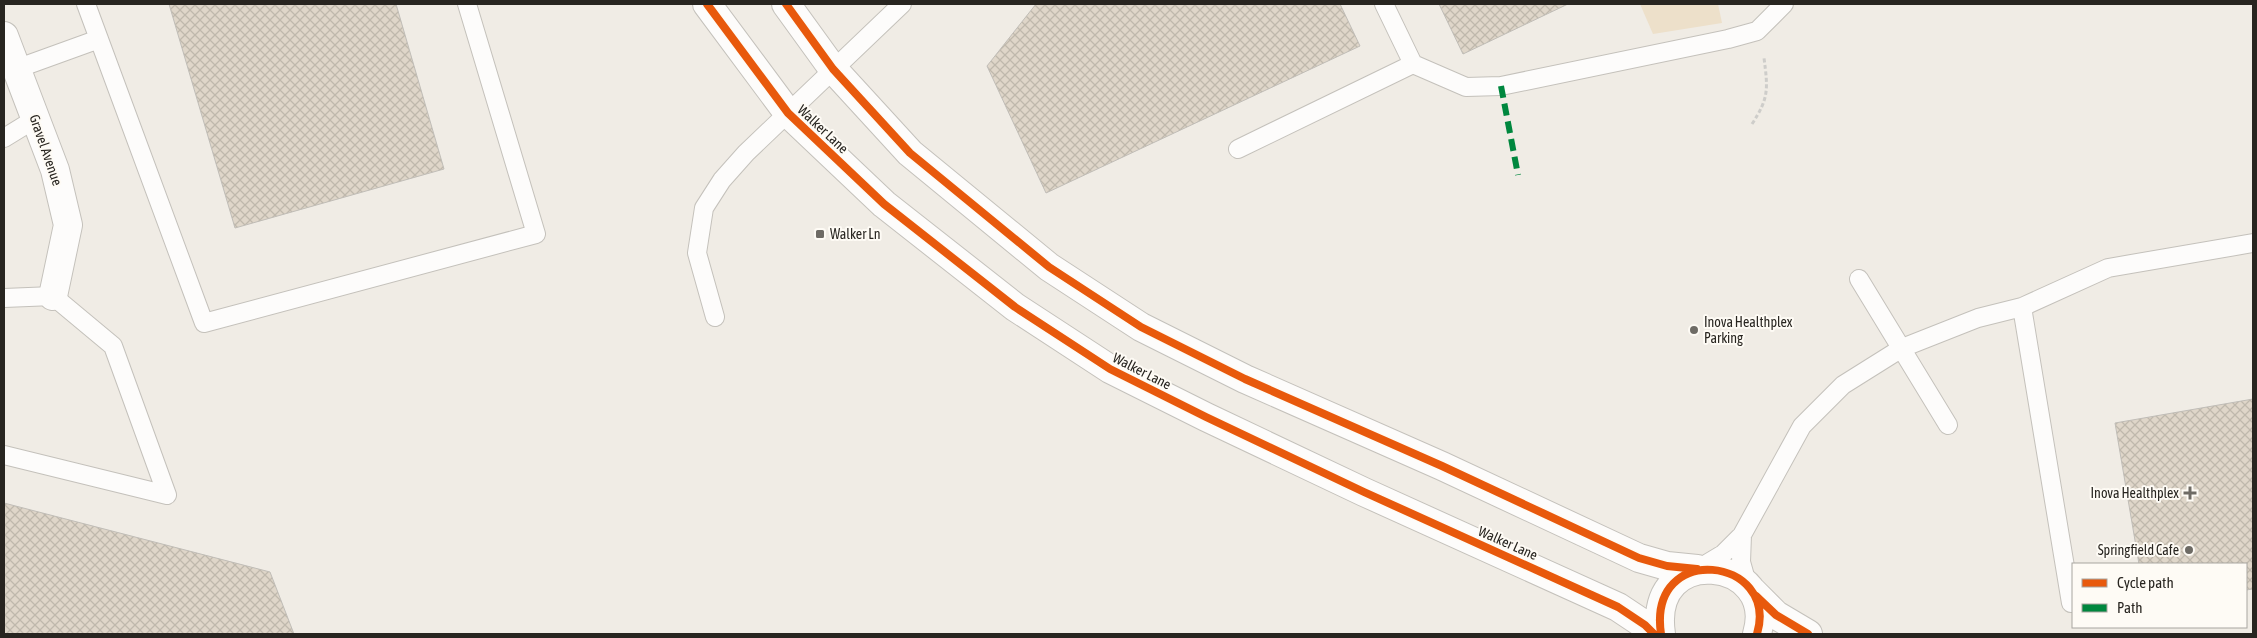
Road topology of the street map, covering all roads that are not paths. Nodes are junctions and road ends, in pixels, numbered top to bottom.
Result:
1 (86, 4) edge
2 (467, 4) edge
3 (707, 4) edge
4 (786, 4) edge
5 (902, 4) edge
6 (1384, 4) edge
7 (1784, 4) edge
8 (4, 36) edge
9 (99, 39) junction
10 (1413, 64) junction
11 (16, 69) junction
12 (833, 69) junction
13 (788, 113) junction
14 (35, 118) junction
15 (4, 138) edge
16 (1238, 149) dead end
17 (2253, 243) edge
18 (1859, 278) dead end
19 (53, 296) junction
20 (4, 298) edge
21 (2022, 307) junction
22 (715, 317) dead end
23 (1902, 348) junction
24 (1948, 425) dead end
25 (4, 455) edge
26 (1742, 535) junction
27 (1697, 569) junction
28 (1748, 587) junction
29 (2071, 604) dead end
30 (1654, 634) edge
31 (1660, 634) edge
32 (1757, 634) edge
33 (1808, 634) edge

1 - 9 lane
2 - 9 lane
3 - 13 street, Walker Lane
4 - 12 street
5 - 12 lane
6 - 10 lane
7 - 10 lane
8 - 11 street, Gravel Avenue
9 - 11 lane
10 - 16 lane
11 - 14 street, Gravel Avenue
12 - 13 lane
12 - 27 street
13 - 22 lane
13 - 30 street, Walker Lane
14 - 15 lane
14 - 19 street, Gravel Avenue
17 - 21 lane
18 - 23 lane
19 - 20 lane
19 - 25 lane
21 - 23 lane
21 - 29 lane
23 - 24 lane
23 - 26 lane
26 - 27 lane
26 - 28 lane
27 - 28 street
27 - 31 street
28 - 32 street
28 - 33 street

